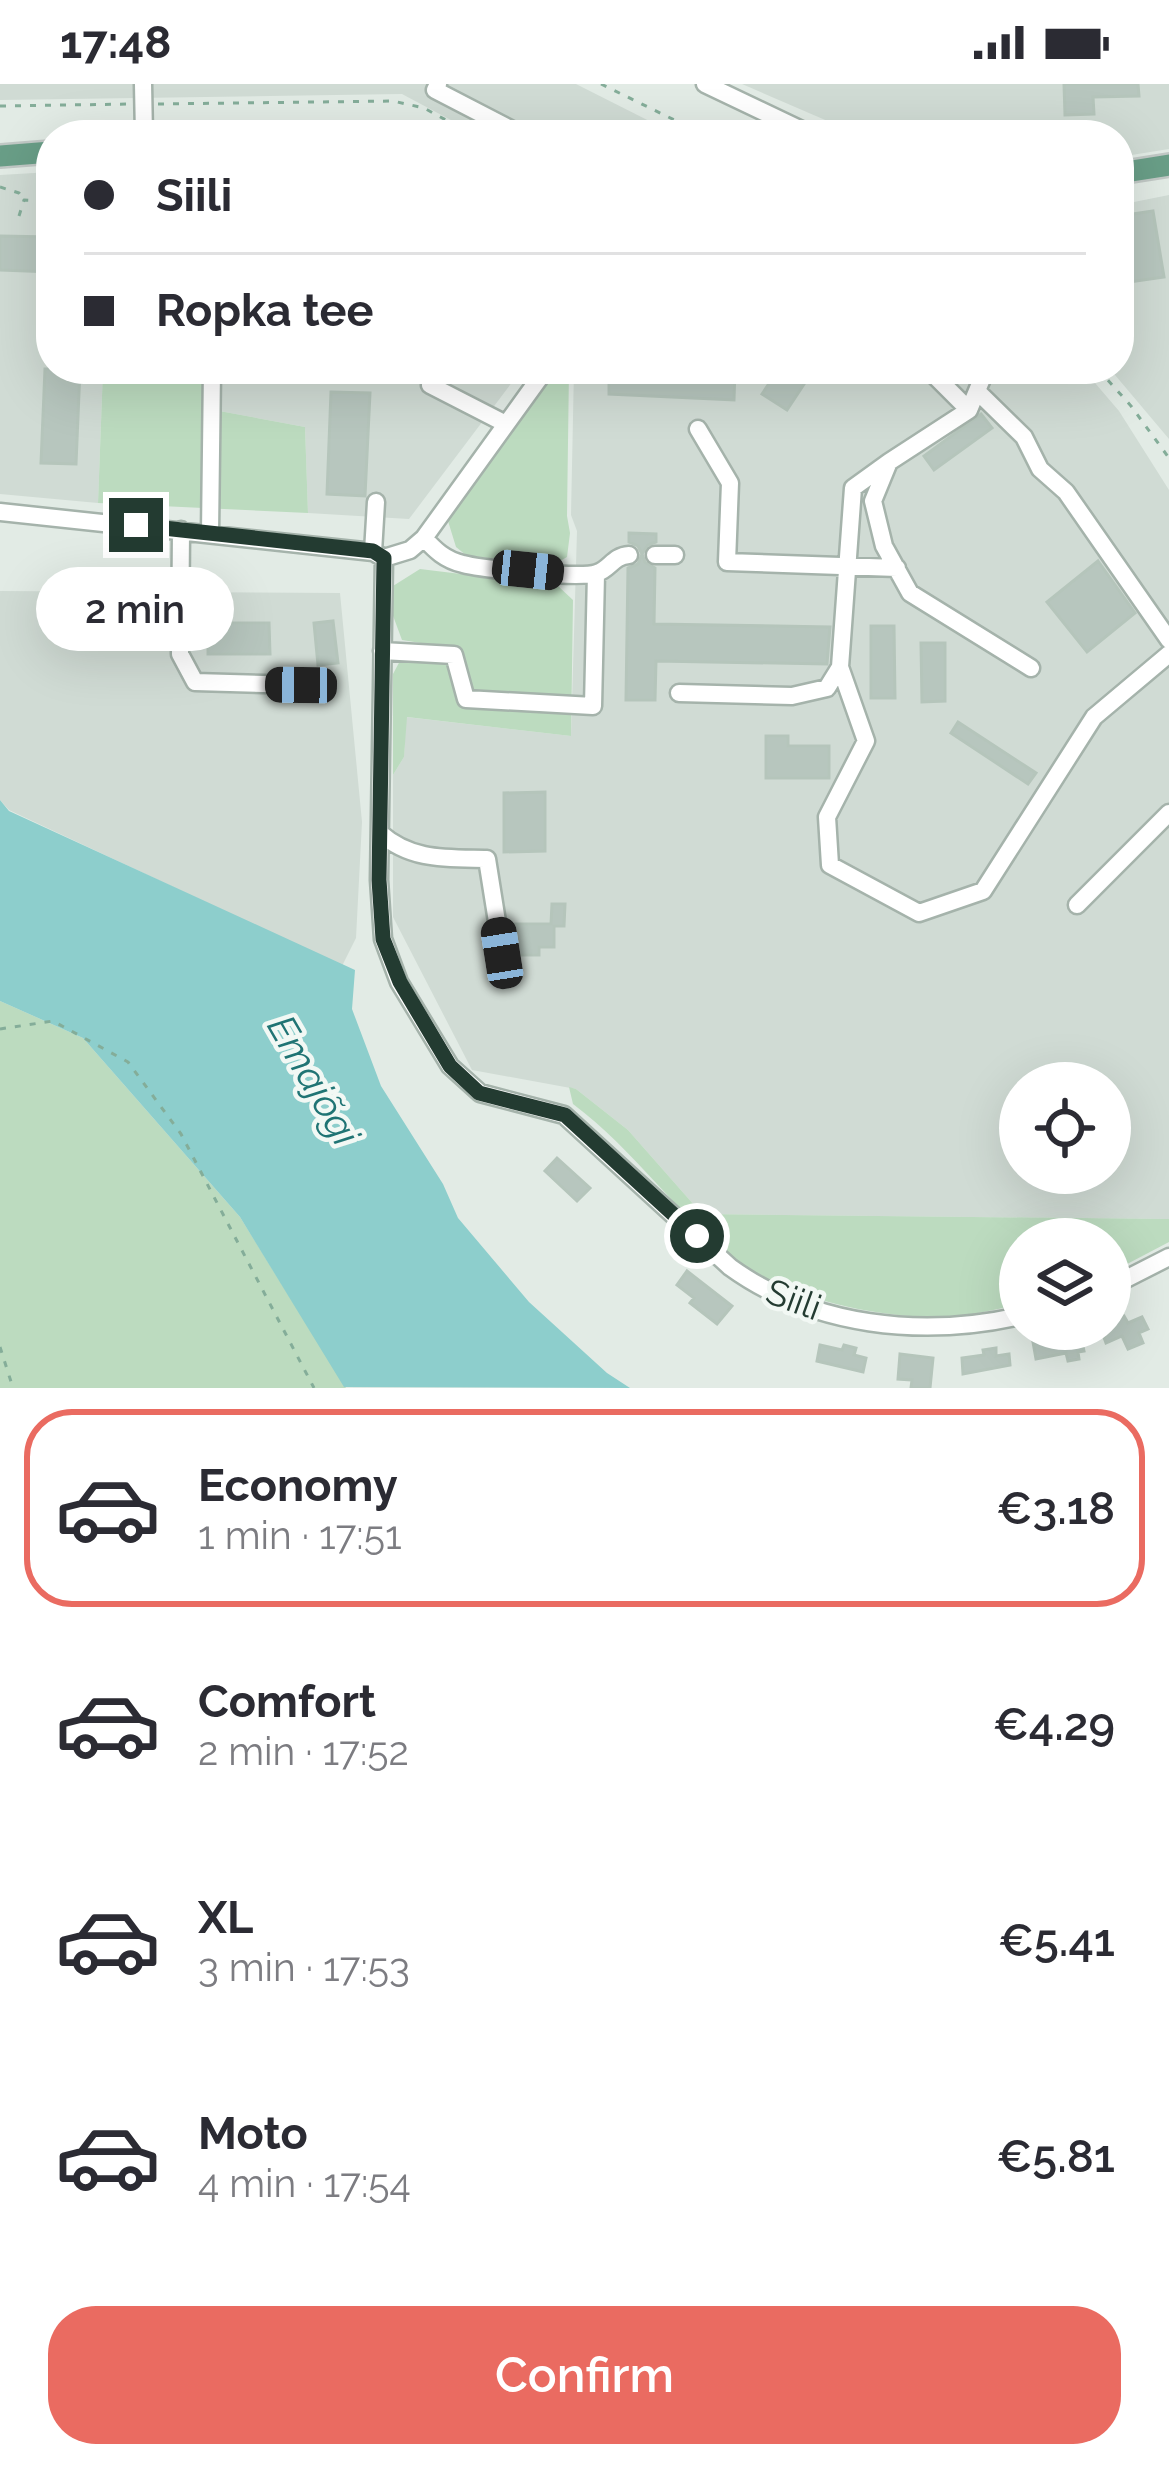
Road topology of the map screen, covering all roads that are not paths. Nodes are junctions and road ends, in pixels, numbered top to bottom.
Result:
1 (143, 84) edge
2 (438, 84) edge
3 (705, 84) edge
4 (144, 120) edge
5 (492, 120) edge
6 (781, 120) edge
7 (0, 143) edge
8 (36, 146) edge
9 (36, 150) edge
10 (0, 156) edge
11 (1169, 165) edge
12 (1134, 171) edge
13 (1169, 179) edge
14 (1134, 185) edge
15 (212, 384) edge
16 (535, 384) edge
17 (943, 384) edge
18 (980, 384) edge
19 (430, 385) dead end
20 (977, 391) junction
21 (969, 410) junction
22 (506, 424) junction
23 (698, 429) dead end
24 (889, 462) junction
25 (376, 502) dead end
26 (0, 512) edge
27 (181, 530) junction
28 (210, 533) junction
29 (424, 538) junction
30 (379, 555) junction
31 (629, 555) dead end
32 (655, 555) dead end
33 (675, 555) dead end
34 (846, 566) junction
35 (897, 568) junction
36 (596, 574) junction
37 (1169, 640) edge
38 (382, 651) junction
39 (1169, 654) edge
40 (840, 667) junction
41 (1031, 668) dead end
42 (301, 685) dead end
43 (679, 693) dead end
44 (1169, 812) edge
45 (380, 833) junction
46 (1077, 905) dead end
47 (502, 953) dead end
48 (1169, 1257) edge
49 (1131, 1276) edge
50 (999, 1319) edge

1 - 4 street
2 - 5 street
3 - 6 street
7 - 8 main road
9 - 10 main road
11 - 12 main road
13 - 14 main road
15 - 28 street
16 - 22 street
17 - 21 street
18 - 20 street
19 - 22 street
20 - 21 street
20 - 37 street
21 - 24 street
22 - 29 street
23 - 34 street
24 - 34 street
24 - 35 street
25 - 30 street, Siili
26 - 27 street
27 - 28 street
27 - 42 street
28 - 30 street
29 - 30 street
29 - 36 street
30 - 38 street, Siili
31 - 36 street
32 - 33 street
34 - 35 street
34 - 40 street
35 - 41 street
36 - 38 street
38 - 45 street, Siili
39 - 40 street
40 - 43 street
44 - 46 street
45 - 47 street
45 - 50 street, Siili
48 - 49 street

